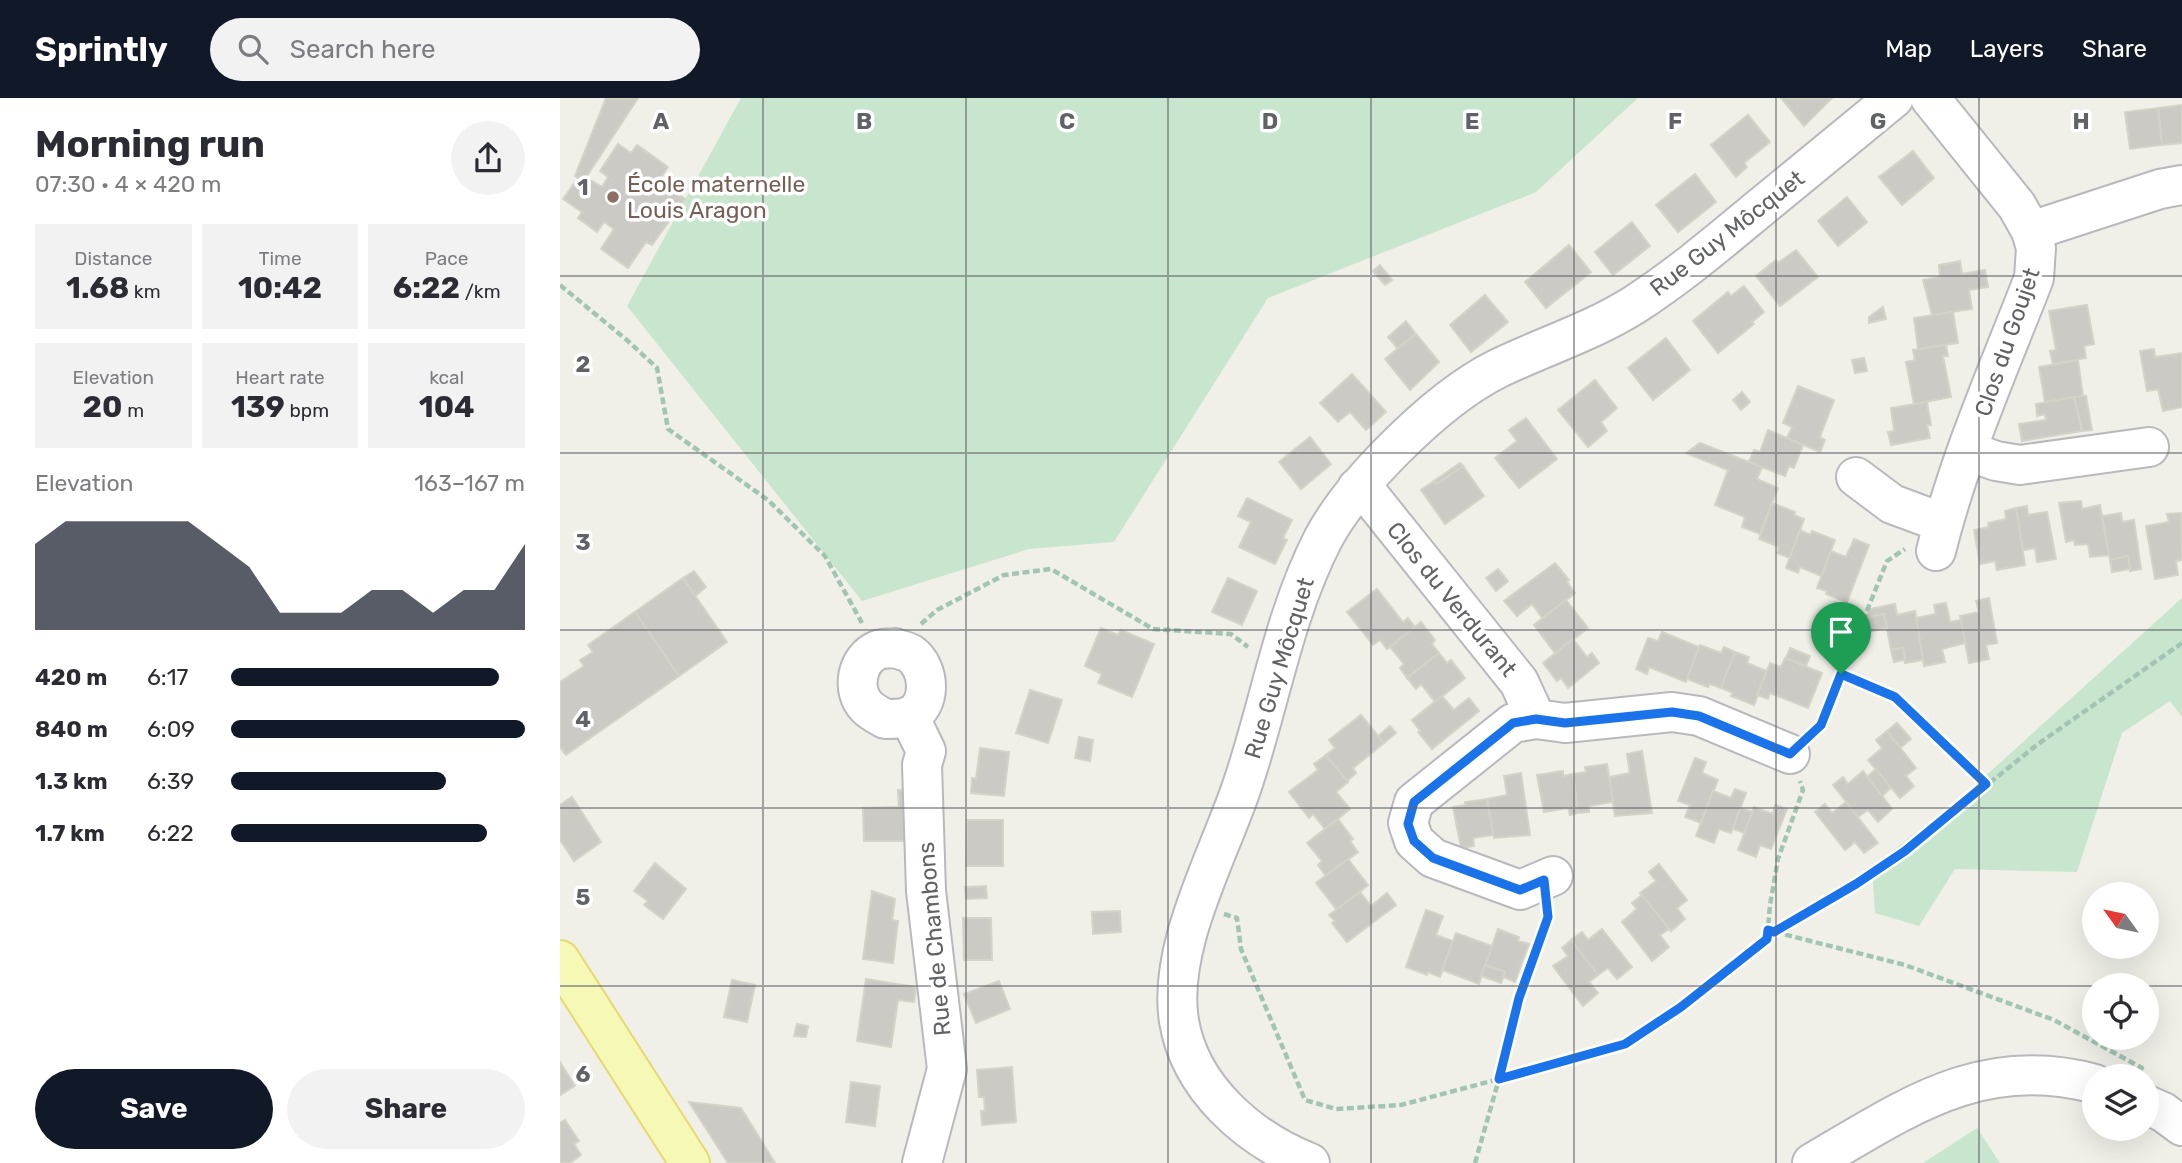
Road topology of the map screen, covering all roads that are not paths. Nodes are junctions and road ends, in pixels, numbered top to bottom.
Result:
1 (1894, 98) edge
2 (1930, 98) edge
3 (2182, 185) edge
4 (2031, 231) junction
5 (2149, 447) dead end
6 (1968, 452) junction
7 (1856, 477) dead end
8 (1357, 488) junction
9 (909, 716) junction
10 (1536, 719) junction
11 (1790, 754) road end
12 (1549, 878) road end
13 (560, 960) edge
14 (2082, 1081) edge
15 (2159, 1110) edge
16 (2182, 1126) edge
17 (690, 1163) edge
18 (922, 1163) edge
19 (1310, 1163) edge
20 (1812, 1163) edge

1 - 8 street, Rue Guy Môcquet
2 - 4 street, Clos du Goujet
3 - 4 street
4 - 6 street, Clos du Goujet
5 - 6 street
6 - 7 street, Clos du Goujet
8 - 10 street, Clos du Verdurant
8 - 19 street, Rue Guy Môcquet
9 - 9 street
9 - 18 street, Rue de Chambons
10 - 11 street
10 - 12 street
13 - 17 main road
14 - 20 street
15 - 16 street

